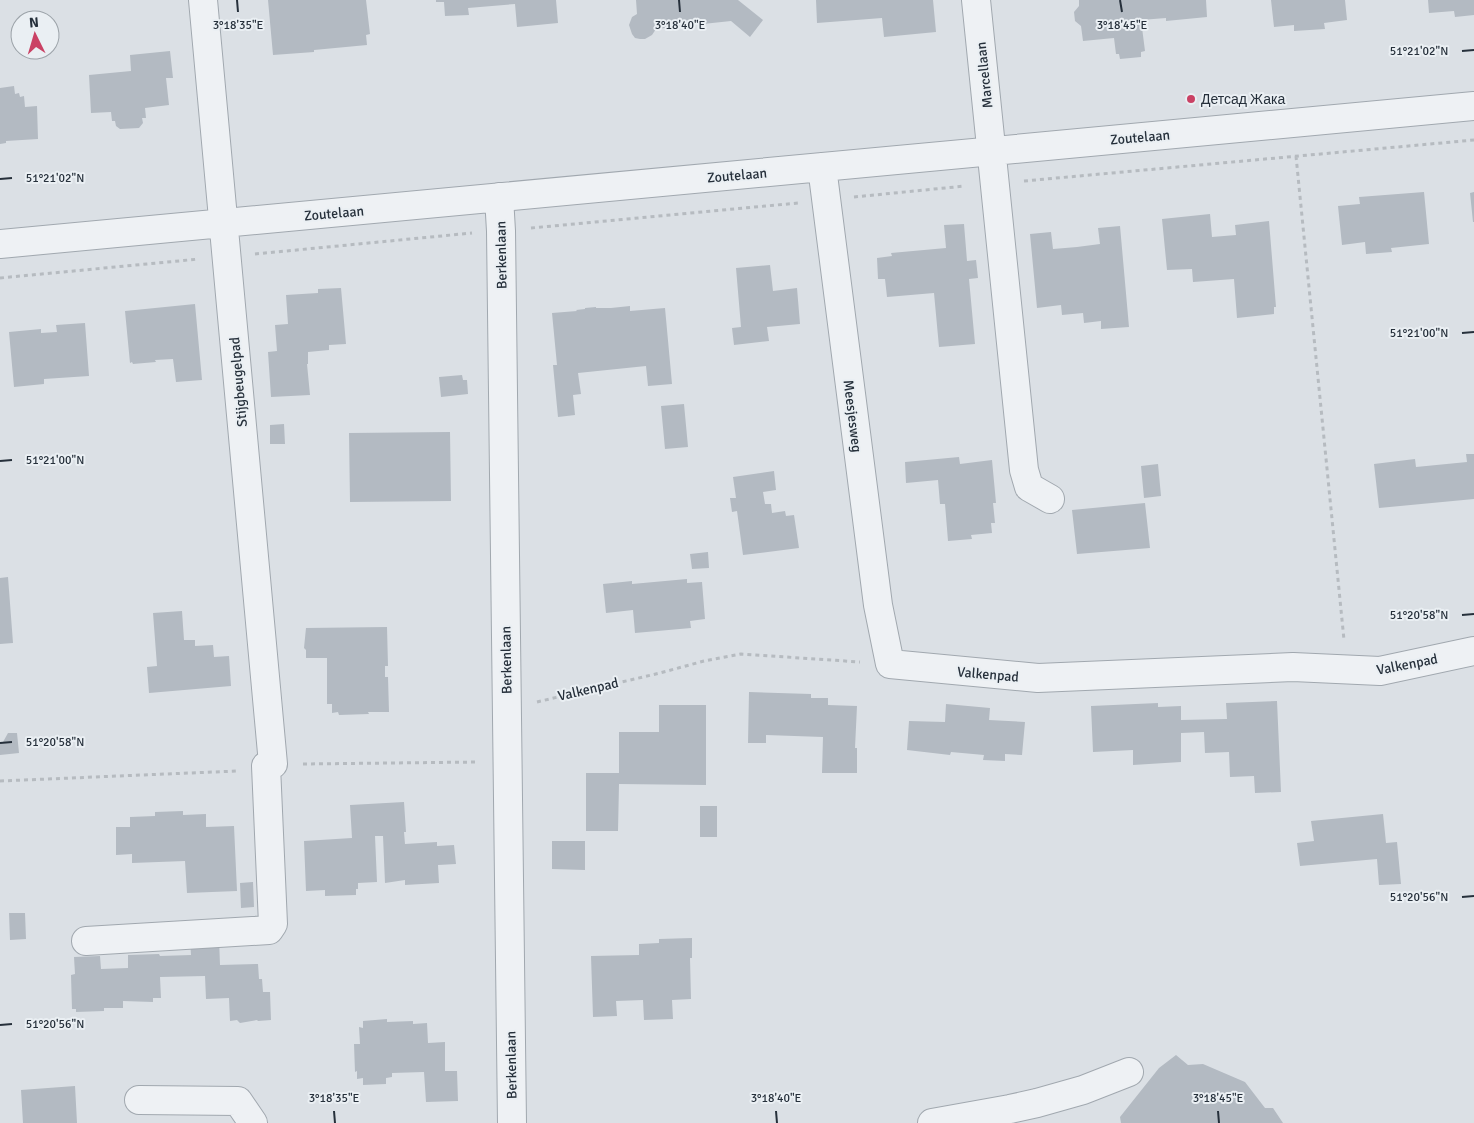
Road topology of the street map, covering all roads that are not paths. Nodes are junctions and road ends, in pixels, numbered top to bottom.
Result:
1 (203, 0) edge
2 (976, 0) edge
3 (1474, 106) edge
4 (992, 151) junction
5 (822, 167) junction
6 (499, 197) junction
7 (223, 224) junction
8 (0, 244) edge
9 (1050, 499) dead end
10 (1474, 651) edge
11 (890, 664) joint
12 (86, 941) dead end
13 (1129, 1072) dead end
14 (139, 1100) dead end
15 (253, 1123) edge
16 (512, 1123) edge
17 (932, 1123) edge

1 - 7 street, Stijgbeugelpad
2 - 4 street, Marcellaan
3 - 4 street, Zoutelaan
4 - 5 street, Zoutelaan
4 - 9 street, Marcellaan
5 - 6 street, Zoutelaan
5 - 11 street, Meesjesweg
6 - 7 street, Zoutelaan
6 - 16 street, Berkenlaan
7 - 8 street, Zoutelaan
7 - 12 street, Stijgbeugelpad
10 - 11 street, Valkenpad
13 - 17 street
14 - 15 street

